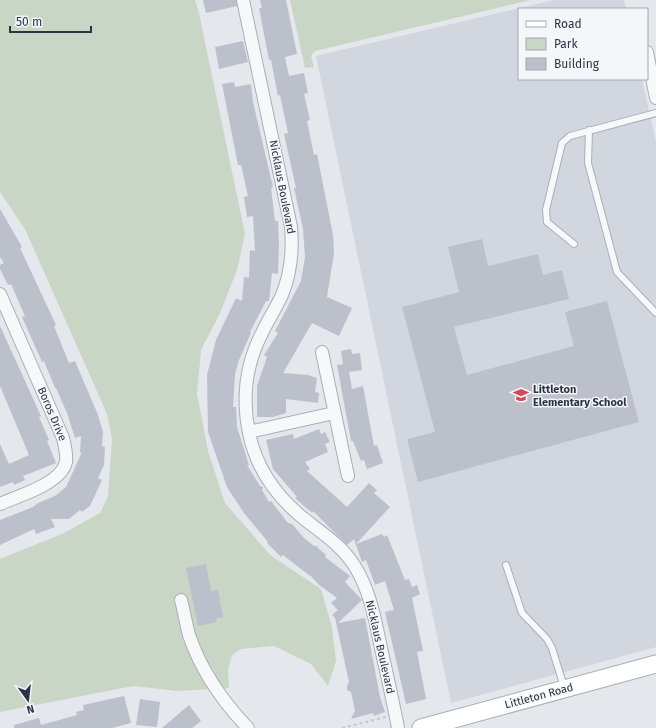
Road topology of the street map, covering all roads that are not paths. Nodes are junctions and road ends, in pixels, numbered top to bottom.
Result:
1 (243, 0) edge
2 (648, 57) edge
3 (656, 98) edge
4 (656, 113) edge
5 (589, 130) junction
6 (574, 244) dead end
7 (0, 294) edge
8 (656, 313) edge
9 (322, 352) dead end
10 (334, 413) junction
11 (249, 432) junction
12 (348, 476) dead end
13 (0, 504) edge
14 (506, 565) dead end
15 (181, 600) dead end
16 (656, 664) edge
17 (564, 689) junction
18 (397, 721) edge
19 (248, 728) edge
20 (421, 728) edge

1 - 11 street, Nicklaus Boulevard
2 - 3 street
4 - 5 lane
5 - 6 lane
5 - 8 lane
7 - 13 street, Boros Drive
9 - 10 street
10 - 11 street
10 - 12 street
11 - 18 street, Nicklaus Boulevard
14 - 17 lane
15 - 19 street
16 - 17 street, Littleton Road
17 - 20 street, Littleton Road

